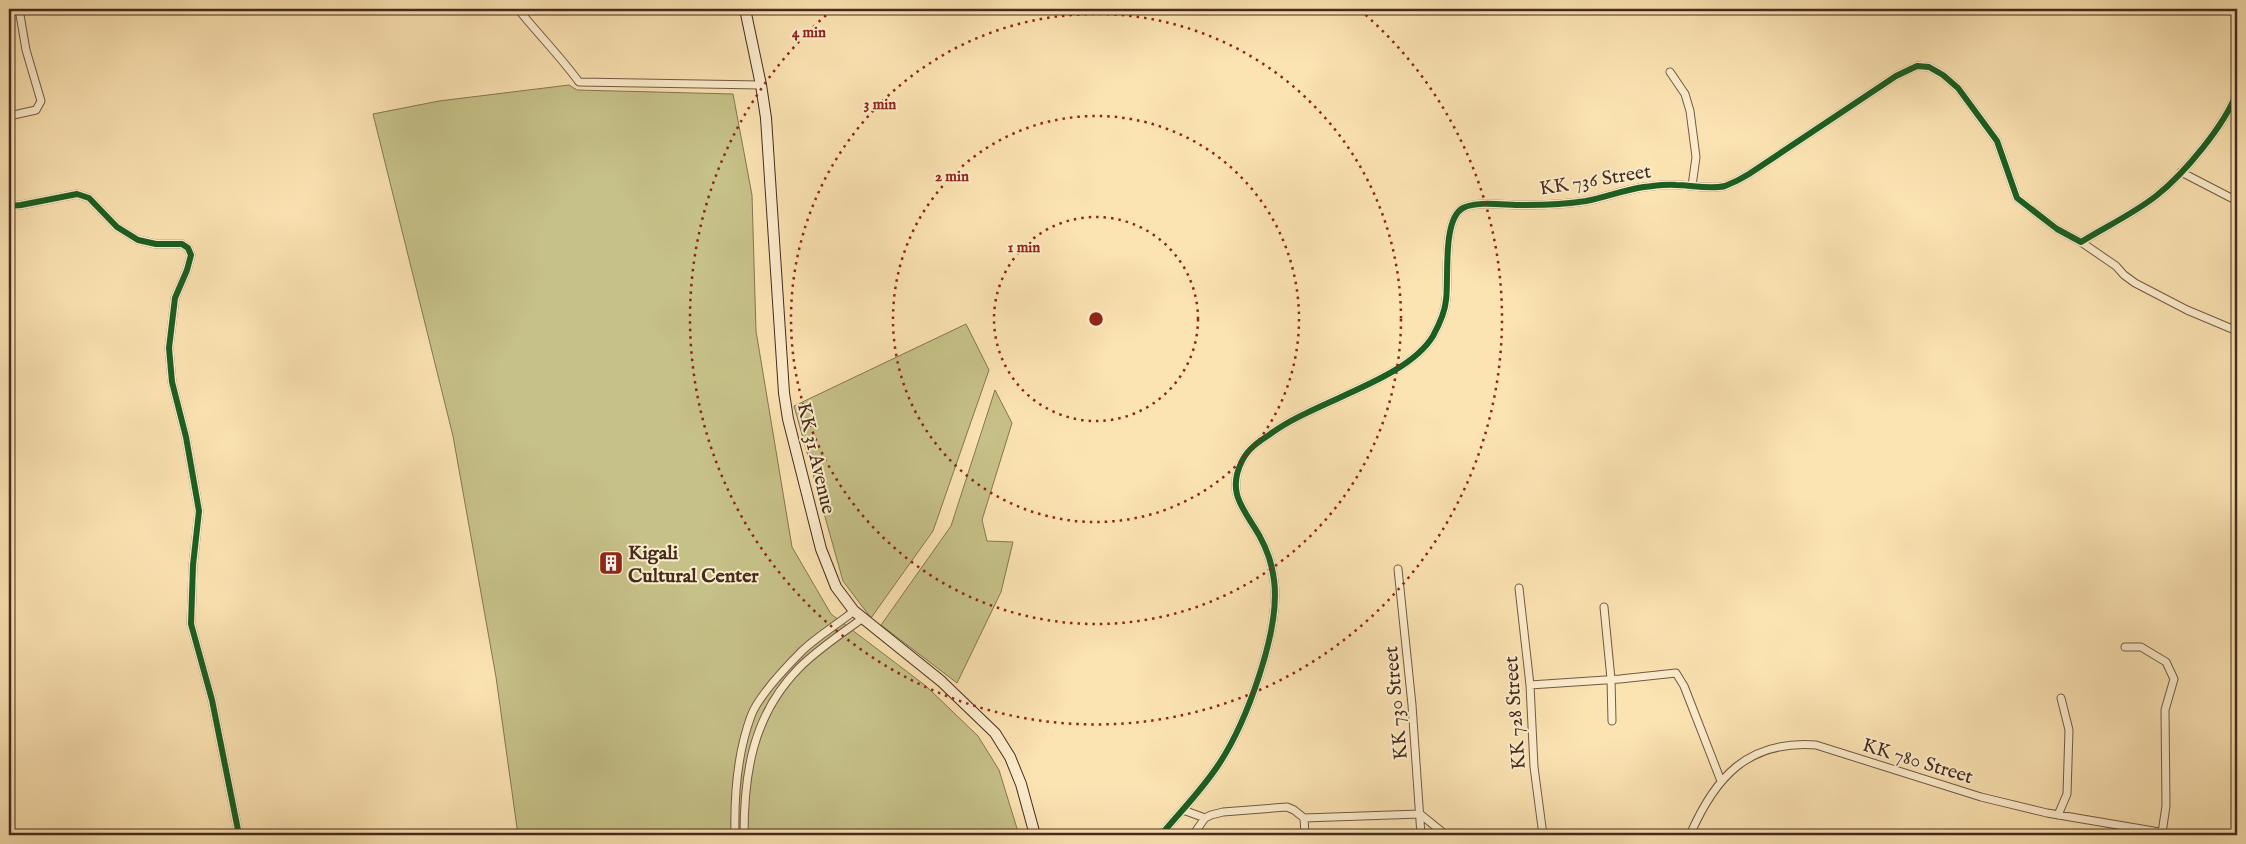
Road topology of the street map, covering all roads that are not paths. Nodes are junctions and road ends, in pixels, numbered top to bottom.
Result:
1 (19, 9) edge
2 (518, 9) edge
3 (744, 9) edge
4 (1670, 72) dead end
5 (761, 85) junction
6 (2237, 92) edge
7 (9, 116) edge
8 (2181, 172) junction
9 (1692, 186) junction
10 (2237, 201) edge
11 (9, 206) edge
12 (2081, 242) junction
13 (2237, 331) edge
14 (1398, 569) dead end
15 (1519, 588) dead end
16 (1604, 607) dead end
17 (854, 611) junction
18 (863, 618) junction
19 (2125, 647) dead end
20 (1611, 679) junction
21 (1530, 685) junction
22 (2061, 698) dead end
23 (1612, 721) dead end
24 (1720, 781) junction
25 (1183, 810) junction
26 (1420, 814) junction
27 (2058, 815) junction
28 (1205, 818) junction
29 (1304, 818) junction
30 (2162, 833) junction
31 (239, 835) edge
32 (735, 835) edge
33 (744, 835) edge
34 (1035, 835) edge
35 (1160, 835) edge
36 (1193, 835) edge
37 (1305, 835) edge
38 (1421, 835) edge
39 (1446, 835) edge
40 (1544, 835) edge
41 (1690, 835) edge
42 (2177, 835) edge

1 - 7 street
2 - 5 street
3 - 5 main road, KK 31 Avenue
4 - 9 street
5 - 17 main road, KK 31 Avenue
6 - 8 street
8 - 10 street
8 - 12 street
9 - 12 street, KK 736 Street
9 - 25 street, KK 736 Street
11 - 31 street
12 - 13 street, KK 736 Street
14 - 26 street, KK 730 Street
15 - 21 street, KK 728 Street
16 - 20 street
17 - 18 main road, KK 31 Avenue
17 - 32 street
18 - 33 street
18 - 34 main road, KK 31 Avenue
19 - 30 street
20 - 21 street
20 - 23 street
20 - 24 street
21 - 40 street, KK 728 Street
22 - 27 street
24 - 27 street, KK 780 Street
24 - 41 street, KK 780 Street
25 - 28 street
25 - 35 street, KK 736 Street
26 - 29 street
26 - 38 street, KK 730 Street
26 - 39 street
27 - 30 street, KK 780 Street
28 - 29 street
28 - 36 street
29 - 37 street
30 - 42 street, KK 780 Street

